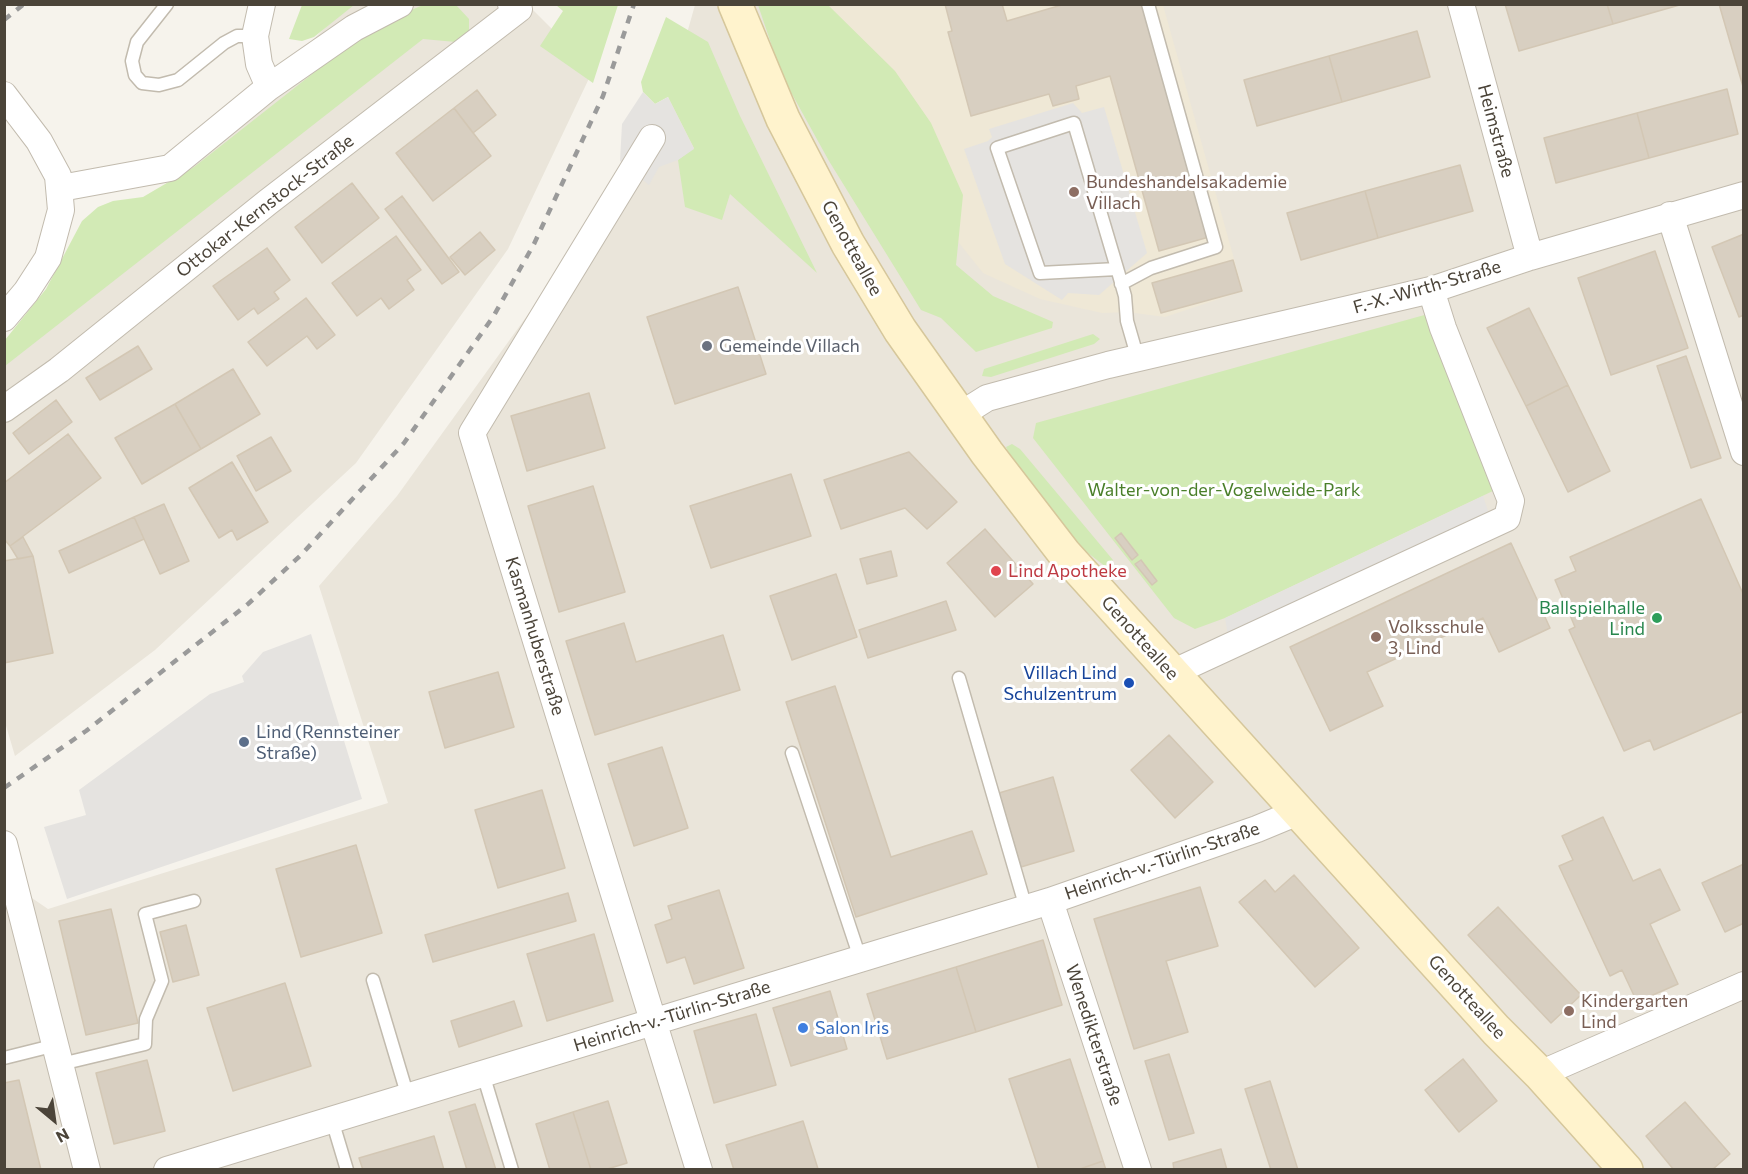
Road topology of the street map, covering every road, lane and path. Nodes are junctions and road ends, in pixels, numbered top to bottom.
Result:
1 (167, 4) edge
2 (262, 4) edge
3 (400, 4) edge
4 (511, 4) edge
5 (735, 4) edge
6 (1148, 4) edge
7 (1461, 4) edge
8 (255, 36) junction
9 (269, 87) junction
10 (4, 95) edge
11 (652, 138) dead end
12 (61, 188) junction
13 (1743, 195) edge
14 (1670, 215) junction
15 (1530, 257) junction
16 (1117, 269) junction
17 (1121, 285) junction
18 (1431, 290) junction
19 (4, 318) edge
20 (1138, 359) junction
21 (4, 409) edge
22 (960, 414) junction
23 (1743, 453) edge
24 (1172, 674) junction
25 (959, 678) dead end
26 (792, 753) dead end
27 (1298, 812) junction
28 (4, 844) edge
29 (195, 901) dead end
30 (1050, 901) junction
31 (1026, 908) junction
32 (860, 958) junction
33 (373, 980) dead end
34 (1743, 985) edge
35 (654, 1021) junction
36 (58, 1055) junction
37 (4, 1058) edge
38 (483, 1074) junction
39 (1540, 1074) junction
40 (408, 1097) junction
41 (332, 1120) junction
42 (87, 1170) edge
43 (167, 1170) edge
44 (347, 1170) edge
45 (512, 1170) edge
46 (699, 1170) edge
47 (1138, 1170) edge
48 (1626, 1170) edge

1 - 8 lane
2 - 8 street
3 - 9 street
4 - 21 street, Ottokar-Kernstock-Straße
5 - 22 main road, Genotteallee
6 - 17 lane
7 - 15 street, Heimstraße
8 - 9 street
9 - 12 street
10 - 12 street
11 - 35 street, Kasmanhuberstraße
12 - 19 street
13 - 14 street, F.-X.-Wirth-Straße
14 - 15 street, F.-X.-Wirth-Straße
14 - 23 street
15 - 18 street, F.-X.-Wirth-Straße
16 - 16 lane
16 - 17 lane
17 - 20 lane
18 - 20 street, F.-X.-Wirth-Straße
18 - 24 street
20 - 22 street, F.-X.-Wirth-Straße
22 - 24 main road, Genotteallee
24 - 27 main road, Genotteallee
25 - 31 lane
26 - 32 lane
27 - 30 street, Heinrich-v.-Türlin-Straße
27 - 39 main road, Genotteallee
28 - 36 street
29 - 36 lane
30 - 31 street, Heinrich-v.-Türlin-Straße
30 - 47 street, Wenedikterstraße
31 - 32 street, Heinrich-v.-Türlin-Straße
32 - 35 street, Heinrich-v.-Türlin-Straße
33 - 40 lane
34 - 39 street
35 - 38 street, Heinrich-v.-Türlin-Straße
35 - 46 street, Kasmanhuberstraße
36 - 37 lane
36 - 42 street
38 - 40 street, Heinrich-v.-Türlin-Straße
38 - 45 lane
39 - 48 main road, Genotteallee
40 - 41 street, Heinrich-v.-Türlin-Straße
41 - 43 street, Heinrich-v.-Türlin-Straße
41 - 44 lane

